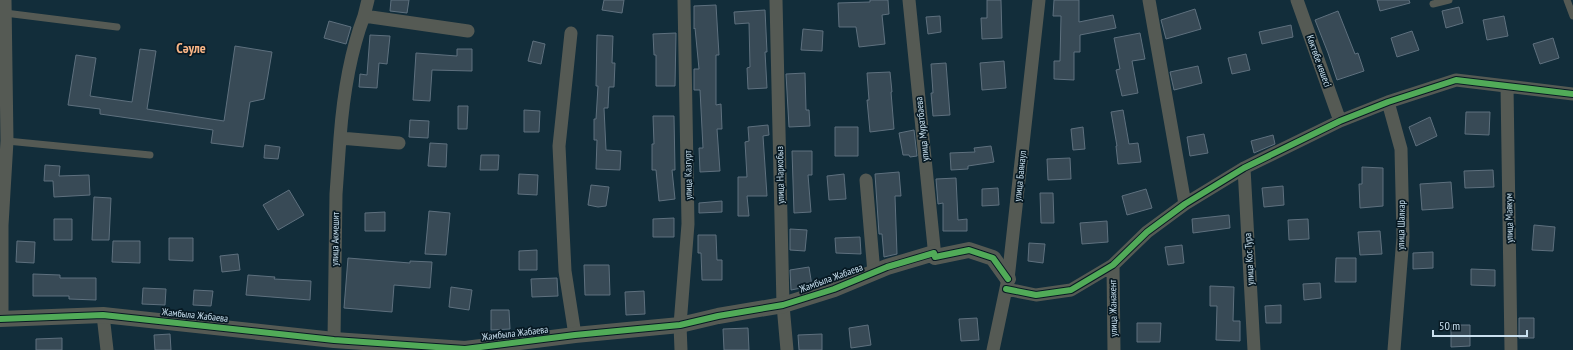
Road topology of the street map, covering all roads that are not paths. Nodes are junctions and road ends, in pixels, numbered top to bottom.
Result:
1 (368, 0) edge
2 (684, 0) edge
3 (776, 0) edge
4 (909, 0) edge
5 (1039, 0) edge
6 (1149, 0) edge
7 (1297, 0) edge
8 (1449, 0) edge
9 (1567, 0) edge
10 (1433, 4) dead end
11 (5, 6) edge
12 (364, 16) junction
13 (1573, 16) edge
14 (117, 28) dead end
15 (468, 31) dead end
16 (571, 32) dead end
17 (1507, 86) junction
18 (1573, 94) edge
19 (1388, 102) junction
20 (1340, 121) junction
21 (340, 138) junction
22 (7, 141) junction
23 (399, 143) dead end
24 (150, 155) dead end
25 (1244, 168) junction
26 (866, 180) dead end
27 (1185, 204) junction
28 (935, 258) junction
29 (1113, 266) junction
30 (874, 272) junction
31 (1007, 284) junction
32 (783, 306) junction
33 (103, 315) junction
34 (1, 319) edge
35 (680, 325) junction
36 (575, 335) junction
37 (334, 340) junction
38 (107, 350) edge
39 (680, 350) edge
40 (787, 350) edge
41 (993, 350) edge
42 (1114, 350) edge
43 (1254, 350) edge
44 (1394, 350) edge
45 (1511, 350) edge

1 - 12 street, улица Акмешит
2 - 35 street, улица Казгурт
3 - 32 street, улица Наркобыз
4 - 28 street, улица Муратбаева
5 - 31 street, улица Баянаул
6 - 27 street
7 - 20 street, Көктөбе көшесі
8 - 10 lane
9 - 13 lane
11 - 14 lane
11 - 22 street
12 - 15 street
12 - 21 street, улица Акмешит
16 - 36 street
17 - 18 street
17 - 19 street
17 - 45 street, улица Маякум
19 - 20 street
19 - 44 street, улица Шалкар
20 - 25 street
21 - 23 street
21 - 37 street, улица Акмешит
22 - 24 lane
22 - 34 street
25 - 27 street
25 - 43 street, улица Кос Тура
26 - 30 street
27 - 29 street
28 - 30 street, Жамбыла Жабаева
28 - 31 street, Жамбыла Жабаева
29 - 31 street
29 - 42 street, улица Жанакент
30 - 32 street, Жамбыла Жабаева
31 - 41 street, улица Баянаул
32 - 35 street, Жамбыла Жабаева
32 - 40 street, улица Наркобыз
33 - 34 street, Жамбыла Жабаева
33 - 37 street, Жамбыла Жабаева
33 - 38 street
35 - 36 street, Жамбыла Жабаева
35 - 39 street, улица Казгурт
36 - 37 street, Жамбыла Жабаева

